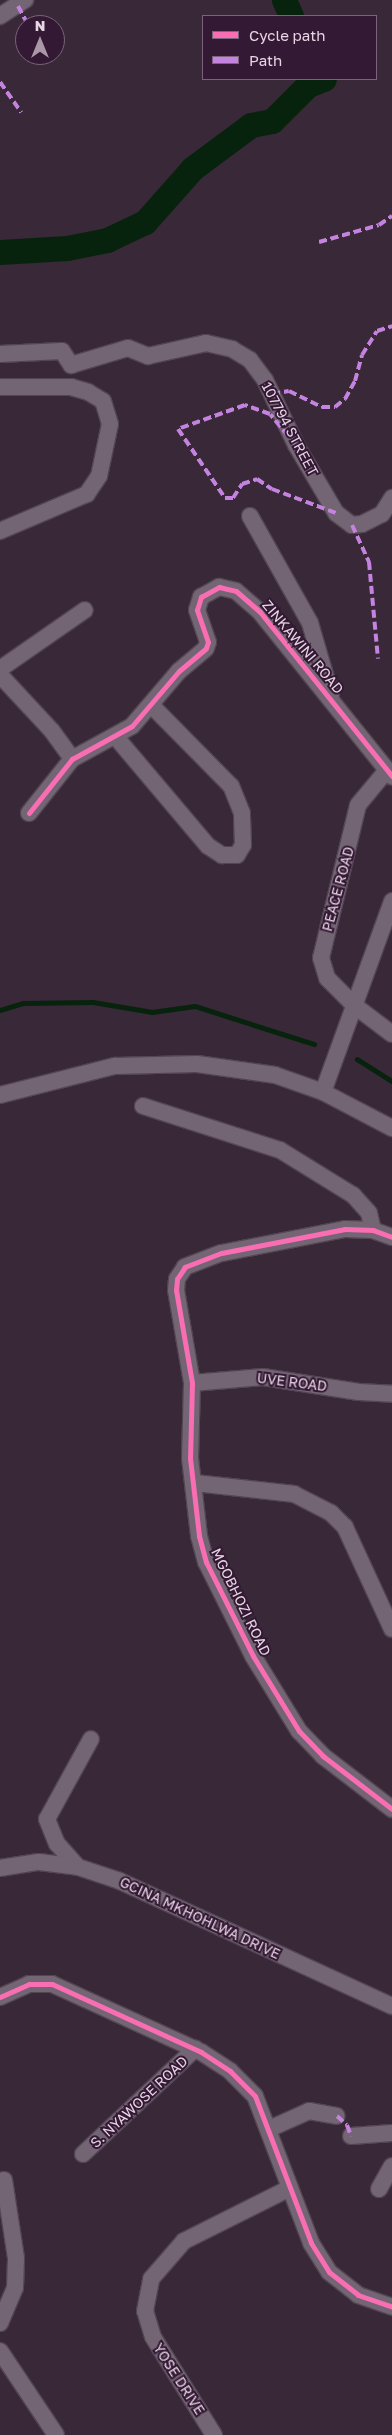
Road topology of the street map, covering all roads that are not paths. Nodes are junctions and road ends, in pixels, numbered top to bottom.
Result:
1 (25, 0) edge
2 (0, 16) edge
3 (0, 354) edge
4 (0, 387) edge
5 (392, 498) edge
6 (250, 516) dead end
7 (0, 531) edge
8 (85, 610) dead end
9 (0, 669) edge
10 (0, 675) edge
11 (332, 697) junction
12 (151, 705) junction
13 (115, 736) junction
14 (72, 759) junction
15 (390, 773) edge
16 (29, 813) dead end
17 (392, 901) edge
18 (355, 1006) junction
19 (392, 1034) edge
20 (40, 1083) junction
21 (0, 1089) edge
22 (323, 1092) junction
23 (0, 1095) edge
24 (143, 1106) dead end
25 (392, 1128) edge
26 (373, 1230) junction
27 (392, 1237) edge
28 (192, 1383) junction
29 (392, 1394) edge
30 (195, 1483) junction
31 (392, 1629) edge
32 (91, 1739) dead end
33 (392, 1809) edge
34 (78, 1866) junction
35 (0, 1868) edge
36 (0, 1997) edge
37 (392, 2006) edge
38 (195, 2049) junction
39 (337, 2116) dead end
40 (269, 2129) junction
41 (392, 2133) edge
42 (350, 2136) dead end
43 (83, 2154) dead end
44 (392, 2166) edge
45 (4, 2180) dead end
46 (288, 2188) junction
47 (379, 2189) dead end
48 (392, 2307) edge
49 (0, 2323) edge
50 (0, 2351) edge
51 (56, 2435) edge
52 (214, 2435) edge

1 - 2 street
3 - 5 street, 107794 STREET
4 - 7 street
6 - 11 street
8 - 9 street
10 - 14 street
11 - 12 street, ZINKAWINI ROAD
11 - 15 street, ZINKAWINI ROAD
12 - 13 street, ZINKAWINI ROAD
12 - 13 street
13 - 14 street, ZINKAWINI ROAD
14 - 16 street, ZINKAWINI ROAD
15 - 18 street, PEACE ROAD
17 - 18 street
18 - 19 street, PEACE ROAD
18 - 22 street
20 - 21 street
20 - 22 street
20 - 23 street
22 - 25 street
24 - 26 street
26 - 27 street, MGOBHOZI ROAD
26 - 28 street, MGOBHOZI ROAD
28 - 29 street, UVE ROAD
28 - 30 street, MGOBHOZI ROAD
30 - 31 street
30 - 33 street, MGOBHOZI ROAD
32 - 34 street
34 - 35 street, GCINA MKHOHLWA DRIVE
34 - 37 street, GCINA MKHOHLWA DRIVE
36 - 38 street
38 - 40 street
38 - 43 street, S. NYAWOSE ROAD
39 - 40 street
40 - 46 street
41 - 42 street
44 - 47 street
45 - 49 street
46 - 48 street
46 - 52 street, YOSE DRIVE
50 - 51 street

